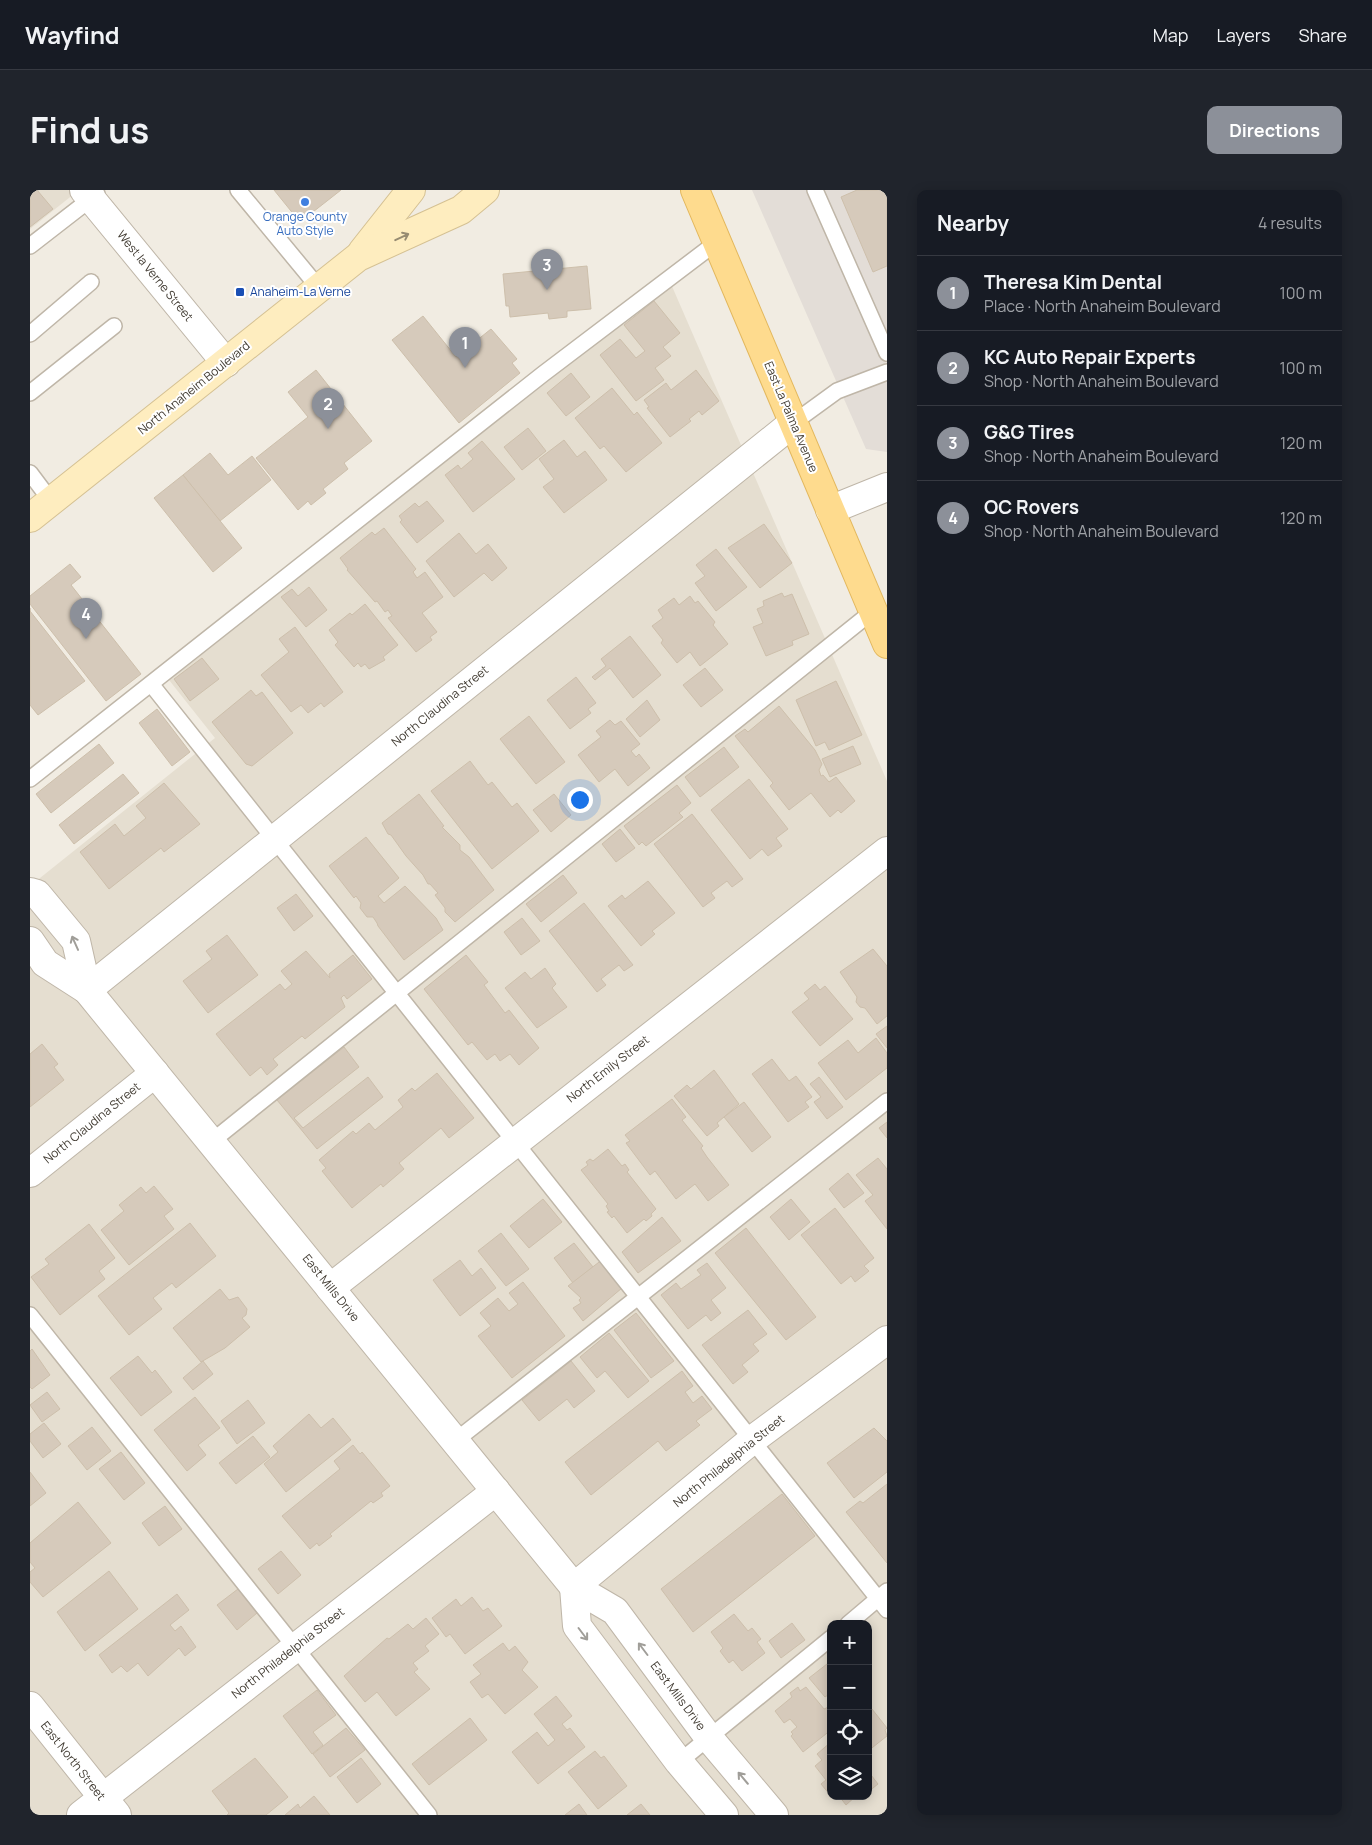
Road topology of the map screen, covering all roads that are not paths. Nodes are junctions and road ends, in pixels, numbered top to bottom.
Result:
1 (238, 190) edge
2 (411, 190) edge
3 (485, 190) edge
4 (695, 190) edge
5 (815, 190) edge
6 (92, 193) edge
7 (717, 242) junction
8 (30, 246) edge
9 (358, 257) junction
10 (92, 282) dead end
11 (318, 288) junction
12 (114, 326) dead end
13 (30, 334) edge
14 (887, 353) edge
15 (226, 363) junction
16 (887, 372) edge
17 (30, 393) edge
18 (793, 423) junction
19 (30, 473) edge
20 (887, 487) edge
21 (51, 501) junction
22 (830, 510) junction
23 (30, 518) edge
24 (873, 611) junction
25 (887, 644) edge
26 (151, 684) junction
27 (30, 779) edge
28 (274, 839) junction
29 (887, 851) edge
30 (30, 892) edge
31 (30, 942) edge
32 (87, 990) junction
33 (396, 992) junction
34 (155, 1073) junction
35 (887, 1101) edge
36 (211, 1142) junction
37 (515, 1142) junction
38 (30, 1173) edge
39 (330, 1288) junction
40 (637, 1296) junction
41 (30, 1315) edge
42 (887, 1340) edge
43 (752, 1440) junction
44 (455, 1441) junction
45 (496, 1491) junction
46 (574, 1587) junction
47 (884, 1600) edge
48 (854, 1620) edge
49 (827, 1641) edge
50 (294, 1648) junction
51 (30, 1706) edge
52 (709, 1738) junction
53 (679, 1762) junction
54 (110, 1806) edge
55 (81, 1815) edge
56 (429, 1815) edge
57 (724, 1815) edge
58 (774, 1815) edge

1 - 11 lane
2 - 9 main road, North Anaheim Boulevard
9 -> 3 main road, North Anaheim Boulevard
4 - 7 main road, East La Palma Avenue
5 - 14 lane
6 - 8 lane
6 - 15 street, West la Verne Street
7 - 18 main road, East La Palma Avenue
7 - 26 lane
9 - 11 main road, North Anaheim Boulevard
10 - 13 lane
11 - 15 main road, North Anaheim Boulevard
12 - 17 lane
15 - 21 main road, North Anaheim Boulevard
16 - 18 lane
18 - 22 main road, East La Palma Avenue
18 - 28 street, North Claudina Street
19 - 21 lane
20 - 22 street
21 - 23 main road, North Anaheim Boulevard
22 - 24 main road, East La Palma Avenue
24 - 25 main road, East La Palma Avenue
24 - 33 lane
26 - 27 lane
26 - 28 lane
28 - 32 street, North Claudina Street
28 - 33 lane
29 - 37 street, North Emily Street
32 -> 30 street, East Mills Drive
31 - 32 street, East Mills Drive
32 - 34 street, East Mills Drive
33 - 36 lane
33 - 37 lane
34 - 36 street, East Mills Drive
34 - 38 street, North Claudina Street
35 - 40 lane
36 - 39 street, East Mills Drive
37 - 39 street, North Emily Street
37 - 40 lane
39 - 44 street, East Mills Drive
40 - 43 lane
40 - 44 lane
41 - 50 lane
42 - 43 street, North Philadelphia Street
43 - 46 street, North Philadelphia Street
43 - 47 lane
44 - 45 street, East Mills Drive
45 - 46 street, East Mills Drive
45 - 50 street, North Philadelphia Street
52 -> 46 street, East Mills Drive
46 -> 53 street
47 - 48 lane
49 - 52 lane
50 - 54 street, North Philadelphia Street
50 - 56 lane
51 - 54 street, East North Street
52 - 53 lane
58 -> 52 street, East Mills Drive
53 - 57 street
54 - 55 street, North Philadelphia Street

